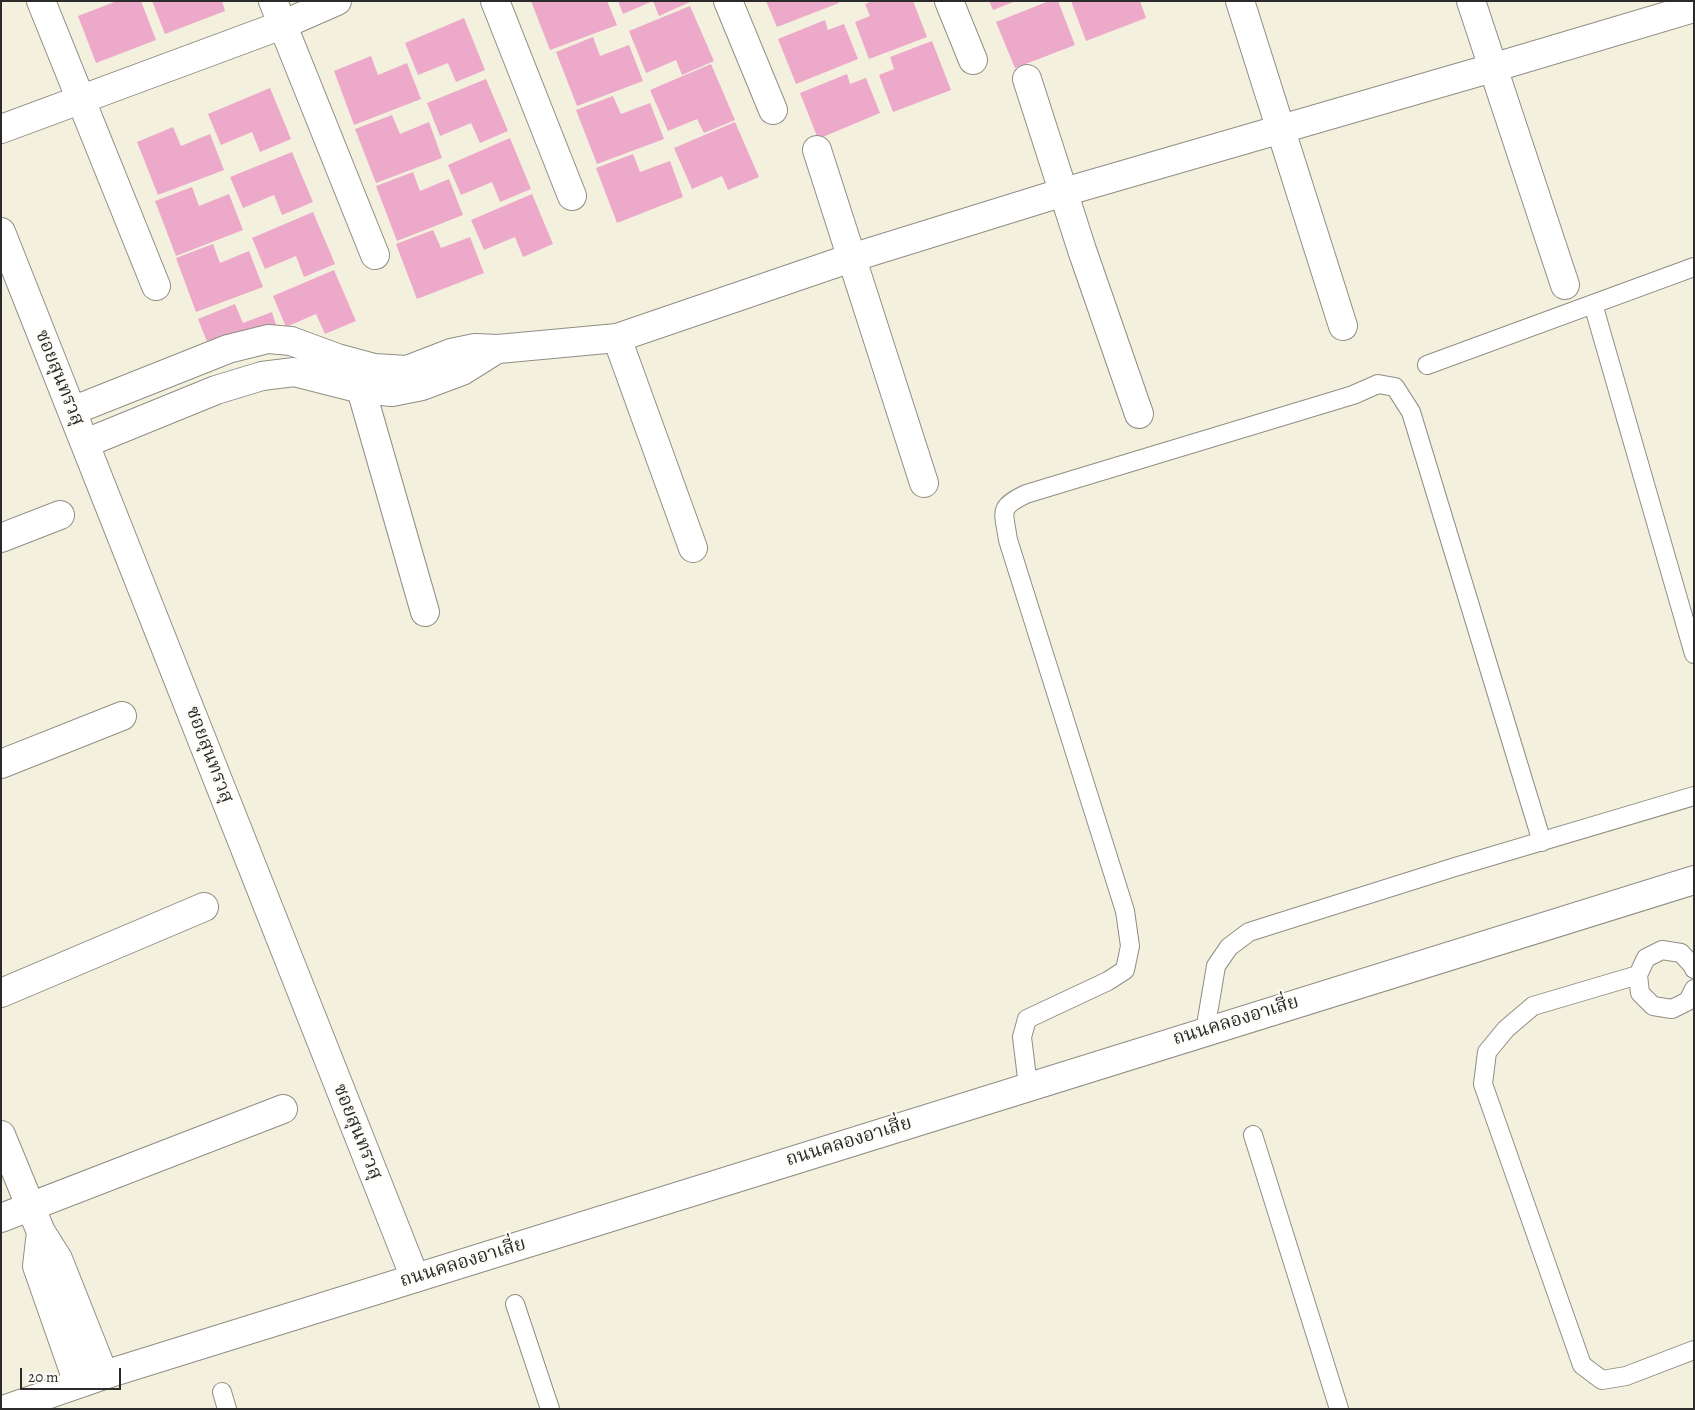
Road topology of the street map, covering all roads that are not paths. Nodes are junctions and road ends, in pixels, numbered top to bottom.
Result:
1 (41, 1) edge
2 (337, 1) edge
3 (495, 1) edge
4 (728, 1) edge
5 (949, 1) edge
6 (1240, 1) edge
7 (1471, 1) edge
8 (1694, 8) edge
9 (277, 13) edge
10 (973, 60) dead end
11 (1492, 68) junction
12 (1027, 79) dead end
13 (80, 100) junction
14 (773, 110) dead end
15 (1, 129) edge
16 (1281, 129) junction
17 (817, 150) dead end
18 (1064, 192) junction
19 (572, 196) dead end
20 (1, 232) edge
21 (375, 255) dead end
22 (851, 258) junction
23 (1694, 267) edge
24 (156, 286) dead end
25 (1565, 286) dead end
26 (1593, 304) junction
27 (1343, 326) dead end
28 (617, 338) junction
29 (202, 359) junction
30 (1427, 365) dead end
31 (361, 377) junction
32 (216, 390) junction
33 (72, 411) junction
34 (1139, 414) dead end
35 (86, 443) junction
36 (924, 483) dead end
37 (60, 515) dead end
38 (1, 538) edge
39 (693, 548) dead end
40 (425, 612) dead end
41 (1694, 654) edge
42 (122, 716) dead end
43 (1, 764) edge
44 (1694, 796) edge
45 (1542, 842) junction
46 (1694, 880) edge
47 (204, 907) dead end
48 (1694, 967) edge
49 (1638, 975) junction
50 (1694, 989) edge
51 (1, 992) edge
52 (1205, 1031) junction
53 (1028, 1086) junction
54 (283, 1109) dead end
55 (1253, 1134) dead end
56 (1, 1136) edge
57 (30, 1207) junction
58 (1, 1218) edge
59 (41, 1232) junction
60 (415, 1278) junction
61 (515, 1304) dead end
62 (1694, 1350) edge
63 (104, 1375) junction
64 (78, 1383) junction
65 (6, 1409) edge
66 (550, 1409) edge
67 (1339, 1409) edge

1 - 13 street
2 - 9 street
3 - 19 street
4 - 14 street
5 - 10 street
6 - 16 street
7 - 11 street
8 - 11 street
9 - 13 street
9 - 21 street
11 - 16 street
11 - 25 street
12 - 18 street
13 - 15 street
13 - 24 street
16 - 18 street
16 - 27 street
17 - 22 street
18 - 22 street
18 - 34 street
20 - 33 street, ซอยสุนทรวสุ
22 - 28 street
22 - 36 street
23 - 26 lane
26 - 30 lane
26 - 41 lane
28 - 31 street
28 - 39 street
29 - 31 street
29 - 32 street
29 - 33 street
31 - 32 street
31 - 40 street
32 - 35 street
33 - 35 street, ซอยสุนทรวสุ
35 - 60 street, ซอยสุนทรวสุ
37 - 38 street
42 - 43 street
44 - 45 lane
45 - 52 lane
45 - 53 lane
46 - 52 street, ถนนคลองอาเสี่ย
47 - 51 street
48 - 49 lane
49 - 50 lane
49 - 62 lane
52 - 53 street, ถนนคลองอาเสี่ย
53 - 60 street, ถนนคลองอาเสี่ย
54 - 57 street
55 - 67 lane
56 - 57 street
57 - 58 street
57 - 59 street
59 - 63 street
59 - 64 street
60 - 63 street, ถนนคลองอาเสี่ย
61 - 66 lane
63 - 64 street, ถนนคลองอาเสี่ย
64 - 65 street, ถนนคลองอาเสี่ย

